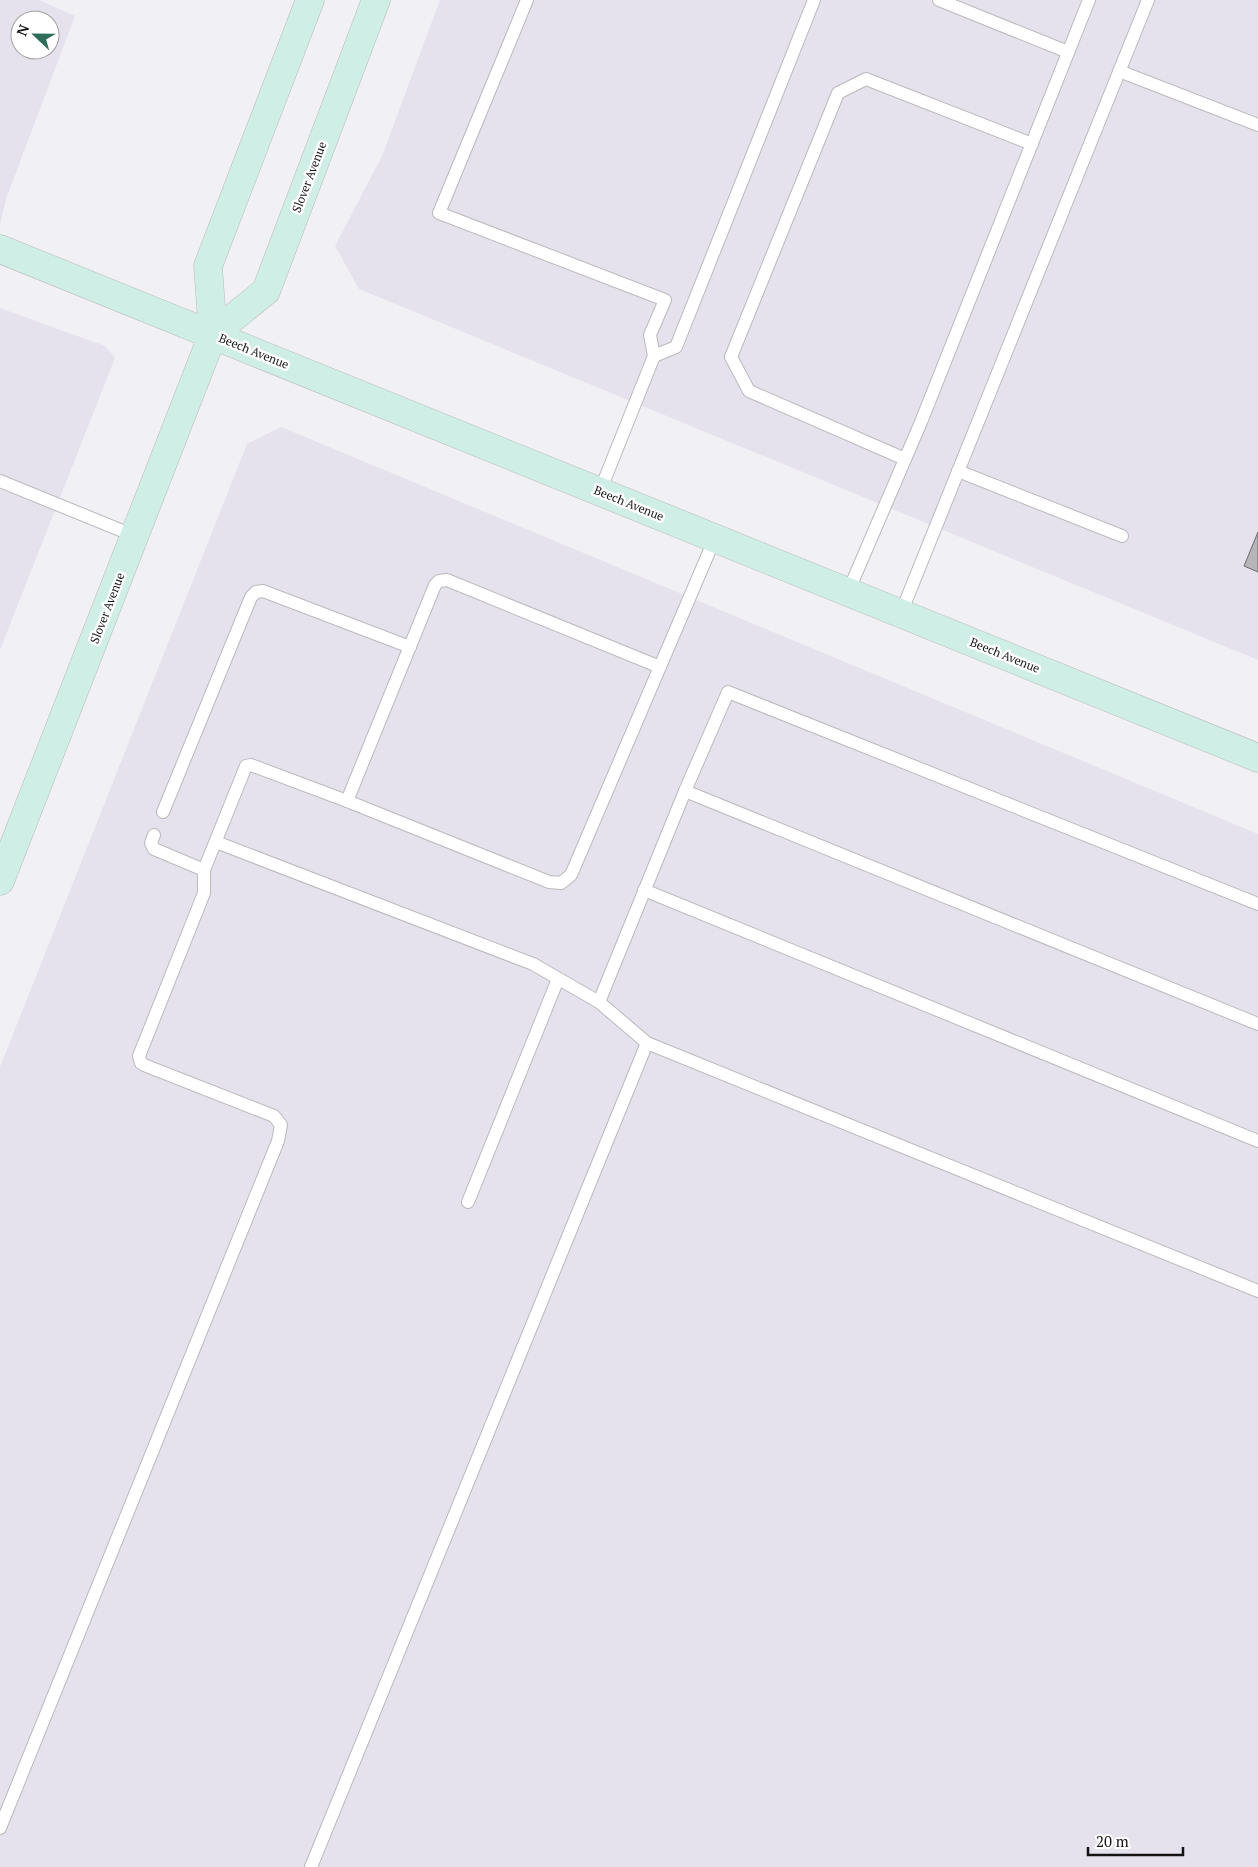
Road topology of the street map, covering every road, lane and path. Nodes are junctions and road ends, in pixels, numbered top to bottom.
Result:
1 (310, 0) edge
2 (376, 0) edge
3 (527, 0) edge
4 (814, 0) edge
5 (939, 0) edge
6 (1089, 0) edge
7 (1148, 0) edge
8 (1068, 52) junction
9 (1120, 71) junction
10 (1258, 125) edge
11 (1032, 144) junction
12 (0, 249) edge
13 (213, 334) junction
14 (654, 356) junction
15 (905, 459) junction
16 (958, 471) junction
17 (0, 481) edge
18 (600, 491) junction
19 (135, 536) junction
20 (1122, 536) dead end
21 (715, 538) junction
22 (848, 592) junction
23 (901, 613) junction
24 (410, 647) junction
25 (660, 667) junction
26 (1258, 758) edge
27 (685, 791) junction
28 (347, 801) junction
29 (163, 812) dead end
30 (154, 834) dead end
31 (216, 842) junction
32 (204, 870) junction
33 (0, 881) edge
34 (644, 890) junction
35 (1258, 904) edge
36 (558, 979) junction
37 (599, 1002) junction
38 (1258, 1024) edge
39 (647, 1043) junction
40 (1258, 1141) edge
41 (468, 1202) dead end
42 (1258, 1292) edge
43 (0, 1828) edge
44 (311, 1867) edge

1 - 13 main road, Slover Avenue
2 - 13 main road, Slover Avenue
3 - 14 lane
4 - 14 lane
5 - 8 lane
6 - 8 lane
7 - 9 lane
8 - 11 lane
9 - 10 lane
9 - 16 lane
11 - 15 lane
11 - 15 lane
12 - 13 main road, Beech Avenue
13 - 18 main road, Beech Avenue
13 - 19 main road, Slover Avenue
14 - 18 lane
15 - 22 lane
16 - 20 lane
16 - 23 lane
17 - 19 lane
18 - 21 main road, Beech Avenue
19 - 33 main road, Slover Avenue
21 - 22 main road, Beech Avenue
21 - 25 lane
22 - 23 main road, Beech Avenue
23 - 26 main road, Beech Avenue
24 - 25 lane
24 - 28 lane
24 - 29 lane
25 - 28 lane
27 - 34 lane
27 - 35 lane
27 - 38 lane
28 - 31 lane
30 - 32 lane
31 - 32 lane
31 - 36 lane
32 - 43 lane
34 - 37 lane
34 - 40 lane
36 - 37 lane
36 - 41 lane
37 - 39 lane
39 - 42 lane
39 - 44 lane

